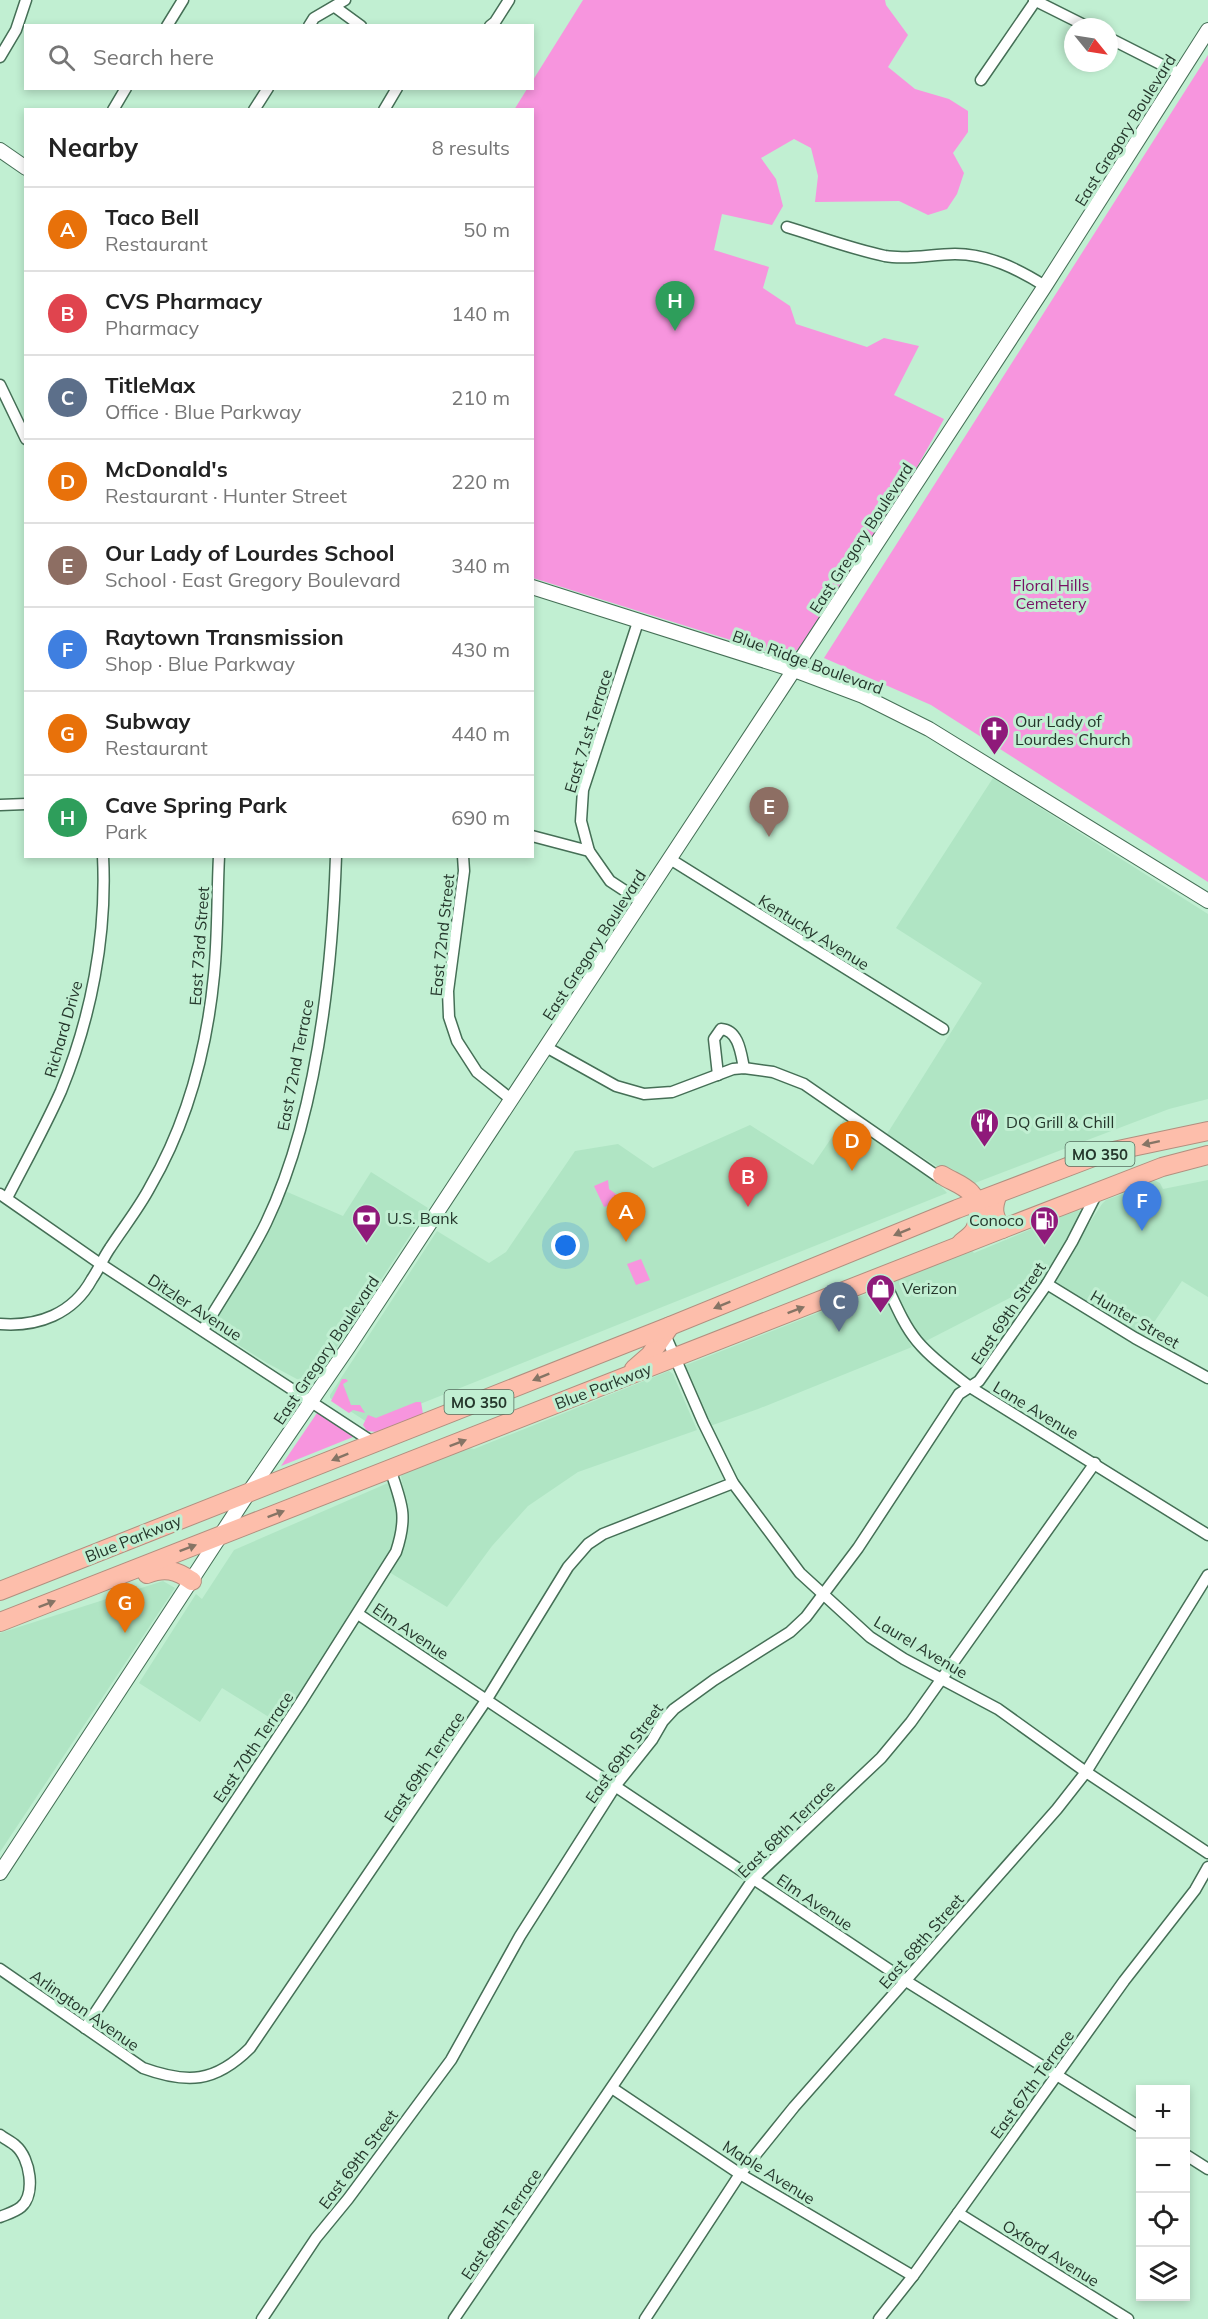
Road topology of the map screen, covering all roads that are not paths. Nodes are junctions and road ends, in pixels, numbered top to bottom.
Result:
1 (26, 0) edge
2 (183, 0) edge
3 (345, 0) edge
4 (509, 0) edge
5 (1036, 0) edge
6 (335, 8) junction
7 (1071, 18) edge
8 (168, 24) edge
9 (310, 24) edge
10 (359, 24) edge
11 (492, 24) edge
12 (1208, 30) edge
13 (1118, 43) edge
14 (0, 57) edge
15 (1180, 74) junction
16 (981, 80) dead end
17 (125, 90) edge
18 (267, 90) edge
19 (396, 90) edge
20 (114, 108) edge
21 (255, 108) edge
22 (385, 108) edge
23 (0, 150) edge
24 (24, 167) edge
25 (787, 227) dead end
26 (1045, 286) junction
27 (0, 385) edge
28 (24, 435) edge
29 (534, 588) edge
30 (638, 622) junction
31 (794, 670) junction
32 (24, 804) edge
33 (0, 805) edge
34 (534, 837) edge
35 (589, 851) junction
36 (103, 858) edge
37 (219, 858) edge
38 (336, 858) edge
39 (463, 858) edge
40 (670, 858) junction
41 (1208, 901) edge
42 (642, 902) junction
43 (943, 1029) dead end
44 (546, 1047) junction
45 (744, 1068) junction
46 (718, 1075) junction
47 (512, 1100) junction
48 (1208, 1131) edge
49 (1208, 1155) edge
50 (941, 1177) junction
51 (1097, 1192) junction
52 (998, 1194) junction
53 (3, 1196) edge
54 (976, 1202) junction
55 (957, 1209) junction
56 (1002, 1229) junction
57 (955, 1248) junction
58 (99, 1263) junction
59 (882, 1276) junction
60 (1047, 1284) junction
61 (0, 1324) edge
62 (203, 1329) junction
63 (666, 1330) junction
64 (676, 1357) junction
65 (623, 1378) junction
66 (1208, 1378) edge
67 (970, 1387) junction
68 (312, 1402) junction
69 (374, 1443) junction
70 (1095, 1463) junction
71 (390, 1469) junction
72 (733, 1483) junction
73 (249, 1492) junction
74 (222, 1535) junction
75 (1208, 1535) edge
76 (1208, 1575) edge
77 (192, 1581) junction
78 (84, 1589) junction
79 (0, 1591) edge
80 (824, 1595) junction
81 (358, 1614) junction
82 (0, 1622) edge
83 (942, 1679) junction
84 (487, 1699) junction
85 (1086, 1772) junction
86 (616, 1785) junction
87 (1208, 1854) edge
88 (1208, 1867) edge
89 (0, 1873) edge
90 (754, 1878) junction
91 (0, 1969) edge
92 (906, 1981) junction
93 (85, 2028) junction
94 (155, 2073) joint
95 (1057, 2075) junction
96 (612, 2088) junction
97 (1136, 2124) edge
98 (0, 2136) edge
99 (1190, 2158) edge
100 (1208, 2169) edge
101 (740, 2174) junction
102 (958, 2213) junction
103 (0, 2217) edge
104 (913, 2276) junction
105 (262, 2319) edge
106 (454, 2319) edge
107 (645, 2319) edge
108 (879, 2319) edge
109 (1128, 2319) edge

1 - 14 street
2 - 8 street
3 - 6 street
4 - 11 street
5 - 7 street
5 - 16 street
6 - 9 street
6 - 10 street
12 - 15 main road, East Gregory Boulevard
13 - 15 street
15 - 26 main road, East Gregory Boulevard
17 - 20 street
18 - 21 street
19 - 22 street
23 - 24 main road
25 - 26 street
26 - 31 main road, East Gregory Boulevard
27 - 28 street
29 - 30 main road, Blue Ridge Boulevard
30 - 31 main road, Blue Ridge Boulevard
30 - 35 street, East 71st Terrace
31 - 40 main road, East Gregory Boulevard
31 - 41 main road, Blue Ridge Boulevard
32 - 33 street
34 - 35 street
35 - 42 street
36 - 53 street, Richard Drive
37 - 58 street, East 73rd Street
38 - 62 street, East 72nd Terrace
39 - 47 street, East 72nd Street
40 - 42 main road, East Gregory Boulevard
40 - 43 street, Kentucky Avenue
42 - 44 main road, East Gregory Boulevard
44 - 46 street
44 - 47 main road, East Gregory Boulevard
45 - 46 street
45 - 46 street
45 - 50 street
47 - 68 main road, East Gregory Boulevard
48 -> 52 highway, Blue Parkway / MO 350
49 - 51 highway, Blue Parkway / MO 350
50 - 54 highway
50 - 55 highway
51 - 56 highway, Blue Parkway / MO 350
51 - 60 street, East 69th Street
52 - 54 highway, Blue Parkway / MO 350
52 - 56 highway
53 - 58 street, Ditzler Avenue
54 - 55 highway, Blue Parkway / MO 350
54 - 57 highway
55 -> 63 highway, Blue Parkway / MO 350
56 - 57 highway, Blue Parkway / MO 350
57 - 59 highway, Blue Parkway / MO 350
58 - 61 street
58 - 62 street, Ditzler Avenue
64 -> 59 highway, Blue Parkway / MO 350
59 - 67 street, Lane Avenue
60 - 66 street, Hunter Street
60 - 67 street, East 69th Street
62 - 68 street, Ditzler Avenue
63 - 64 street, Laurel Avenue
63 - 65 highway
63 -> 69 highway, Blue Parkway / MO 350
64 - 65 highway, Blue Parkway / MO 350
64 - 72 street, Laurel Avenue
71 -> 65 highway, Blue Parkway / MO 350
67 - 70 street, Lane Avenue
67 - 80 street, East 69th Street
68 - 69 street, Ditzler Avenue
68 - 73 main road, East Gregory Boulevard
69 -> 73 highway, Blue Parkway / MO 350
70 - 75 street, Lane Avenue
70 - 83 street, East 68th Terrace
74 -> 71 highway, Blue Parkway / MO 350
71 - 81 street, East 70th Terrace
72 - 80 street, Laurel Avenue
72 - 84 street, East 69th Terrace
73 - 74 main road, East Gregory Boulevard
73 - 79 highway, Blue Parkway / MO 350
74 - 77 main road, East Gregory Boulevard
78 -> 74 highway, Blue Parkway / MO 350
76 - 85 street, East 68th Street
77 - 78 highway
77 - 89 main road, East Gregory Boulevard
82 -> 78 highway, Blue Parkway / MO 350
80 - 83 street, Laurel Avenue
80 - 86 street, East 69th Street
81 - 84 street, Elm Avenue
81 - 93 street, East 70th Terrace
83 - 85 street, Laurel Avenue
83 - 90 street, East 68th Terrace
84 - 86 street, Elm Avenue
84 - 94 street, East 69th Terrace
85 - 87 street, Laurel Avenue
85 - 92 street, East 68th Street
86 - 90 street, Elm Avenue
86 - 105 street, East 69th Street
88 - 95 street, East 67th Terrace
90 - 92 street, Elm Avenue
90 - 96 street, East 68th Terrace
91 - 93 street, Arlington Avenue
92 - 95 street, Elm Avenue
92 - 101 street, East 68th Street
93 - 94 street, Arlington Avenue
95 - 97 street, Elm Avenue
95 - 102 street, East 67th Terrace
96 - 101 street, Maple Avenue
96 - 106 street, East 68th Terrace
98 - 103 street
99 - 100 street
101 - 104 street, Maple Avenue
101 - 107 street, East 68th Street
102 - 104 street, East 67th Terrace
102 - 109 street, Oxford Avenue
104 - 108 street, East 67th Terrace

